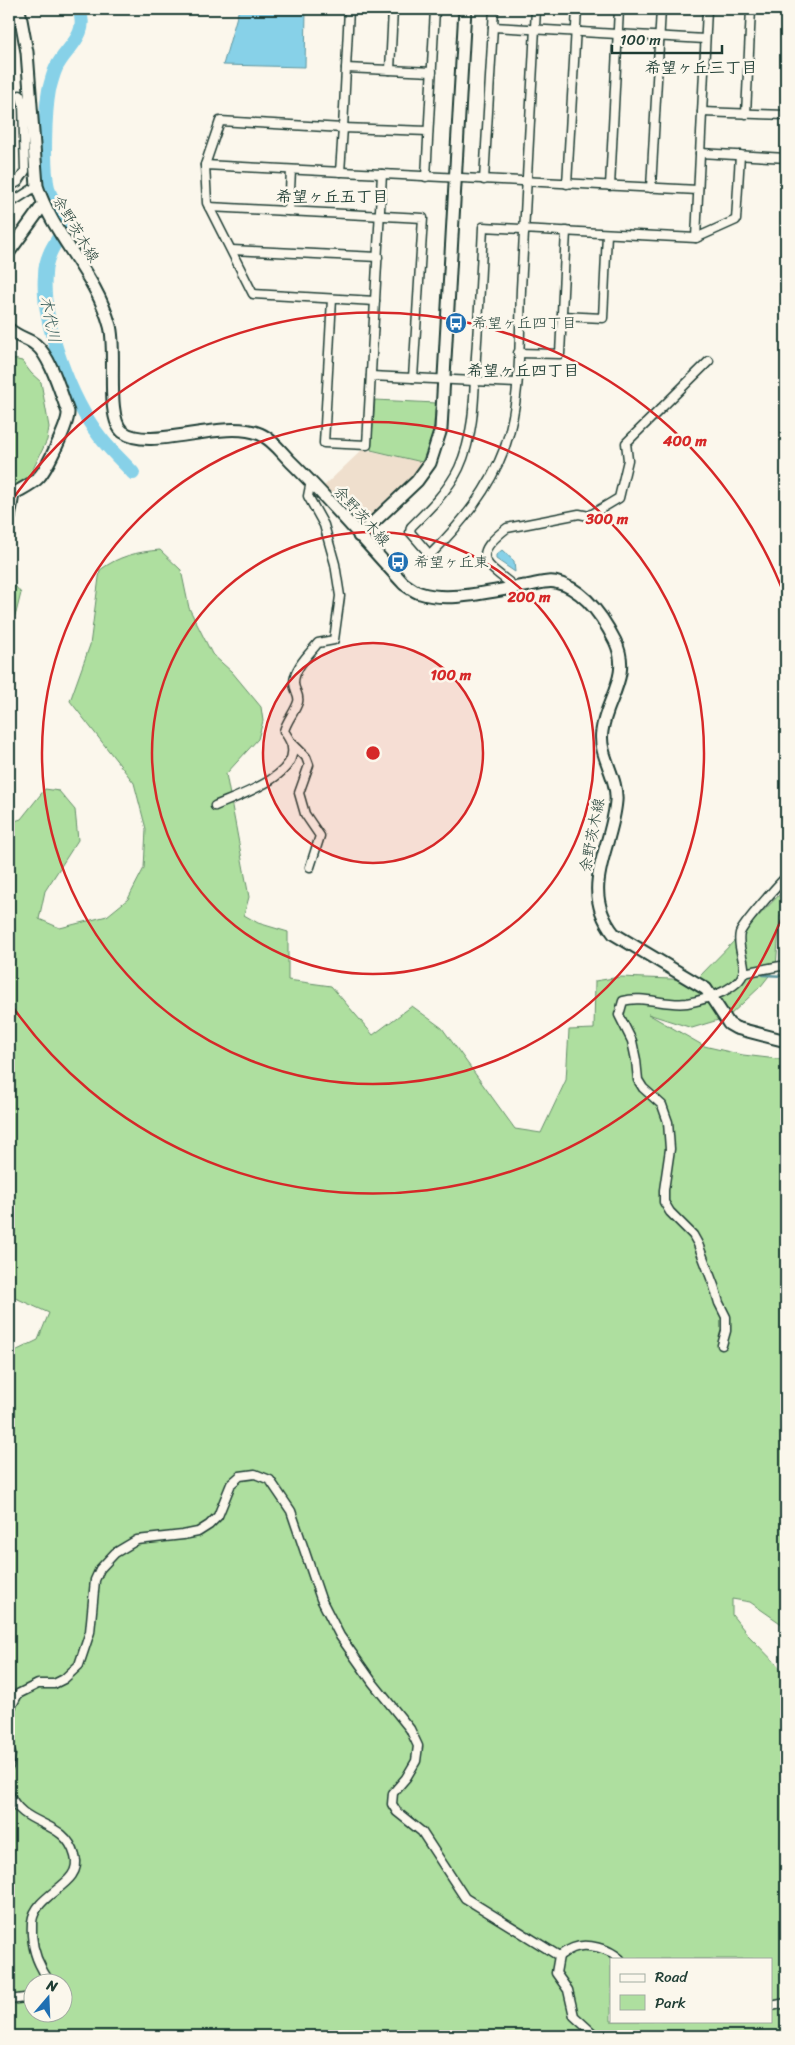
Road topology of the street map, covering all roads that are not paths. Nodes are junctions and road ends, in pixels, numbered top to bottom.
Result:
1 (19, 9) edge
2 (349, 9) edge
3 (393, 9) edge
4 (435, 9) edge
5 (465, 9) edge
6 (494, 9) edge
7 (536, 9) edge
8 (577, 9) edge
9 (619, 9) edge
10 (661, 9) edge
11 (707, 9) edge
12 (751, 9) edge
13 (493, 26) junction
14 (535, 29) junction
15 (576, 32) junction
16 (618, 34) junction
17 (660, 36) junction
18 (705, 39) junction
19 (346, 68) junction
20 (390, 70) junction
21 (432, 72) junction
22 (20, 95) dead end
23 (702, 112) junction
24 (746, 114) junction
25 (786, 114) edge
26 (343, 128) junction
27 (428, 131) junction
28 (700, 153) junction
29 (740, 155) junction
30 (786, 158) edge
31 (205, 165) junction
32 (291, 170) junction
33 (340, 172) junction
34 (382, 174) junction
35 (426, 176) junction
36 (456, 178) junction
37 (484, 180) junction
38 (527, 182) junction
39 (567, 184) junction
40 (37, 186) junction
41 (610, 186) junction
42 (9, 187) edge
43 (651, 188) junction
44 (698, 190) junction
45 (9, 204) edge
46 (43, 205) junction
47 (210, 207) junction
48 (289, 211) junction
49 (380, 216) junction
50 (524, 229) junction
51 (566, 231) junction
52 (607, 234) junction
53 (696, 238) junction
54 (232, 250) junction
55 (9, 252) edge
56 (378, 257) junction
57 (332, 298) junction
58 (375, 301) junction
59 (562, 316) junction
60 (9, 329) edge
61 (518, 353) junction
62 (710, 362) dead end
63 (371, 376) junction
64 (413, 378) junction
65 (444, 380) junction
66 (475, 381) junction
67 (516, 383) junction
68 (311, 481) junction
69 (9, 518) edge
70 (359, 536) junction
71 (515, 587) junction
72 (289, 740) junction
73 (215, 806) dead end
74 (310, 867) dead end
75 (786, 877) edge
76 (786, 965) edge
77 (743, 973) junction
78 (712, 995) junction
79 (786, 1041) edge
80 (722, 1346) dead end
81 (9, 1711) edge
82 (9, 1748) edge
83 (9, 1766) edge
84 (9, 1793) edge
85 (558, 1956) junction
86 (619, 1958) edge
87 (44, 1972) edge
88 (22, 1998) edge
89 (9, 2000) edge
90 (786, 2003) edge
91 (772, 2006) edge
92 (596, 2036) edge

1 - 40 main road, 余野茨木線
2 - 19 street
3 - 20 street
4 - 21 street
5 - 36 main road
6 - 13 street
7 - 14 street
8 - 15 street
9 - 16 street
10 - 17 street
11 - 18 street
12 - 24 street
13 - 14 street
13 - 37 street
14 - 15 street
14 - 38 street
15 - 16 street
15 - 39 street
16 - 17 street
16 - 41 street
17 - 18 street
17 - 43 street
18 - 23 street
19 - 20 street
19 - 26 street
20 - 21 street
21 - 27 street
22 - 42 street
23 - 24 street
23 - 28 street
24 - 25 street
26 - 27 street
26 - 31 street
26 - 33 street
27 - 35 street
28 - 29 street
28 - 44 street
29 - 30 street
29 - 53 street
31 - 32 street
31 - 47 street
32 - 33 street
32 - 48 street
33 - 34 street
34 - 35 street
34 - 49 street
35 - 36 street
36 - 37 street
36 - 65 main road
37 - 38 street
38 - 39 street
38 - 50 street
39 - 41 street
40 - 45 street
40 - 46 main road, 余野茨木線
41 - 43 street
43 - 44 street
44 - 53 street
46 - 55 main road
46 - 68 main road, 余野茨木線
47 - 48 street
47 - 54 street
48 - 49 street
49 - 56 street
49 - 64 street
50 - 51 street
50 - 61 street
50 - 66 street
51 - 52 street
51 - 59 street
52 - 53 street
52 - 59 street
54 - 56 street
54 - 57 street
56 - 58 street
57 - 58 street
57 - 63 street
58 - 63 street
59 - 61 street
60 - 69 main road
61 - 67 street
62 - 71 street
63 - 64 street
64 - 65 street
65 - 66 street
65 - 70 main road
66 - 67 street
66 - 67 street
68 - 70 main road, 余野茨木線
68 - 72 street
70 - 71 main road, 余野茨木線
71 - 78 main road, 余野茨木線
72 - 73 street
72 - 74 street
75 - 77 street
76 - 77 street
77 - 78 street
78 - 79 main road, 余野茨木線
78 - 80 street
81 - 85 street
82 - 83 street
84 - 87 street
85 - 86 street
85 - 92 street
88 - 89 street
90 - 91 street

